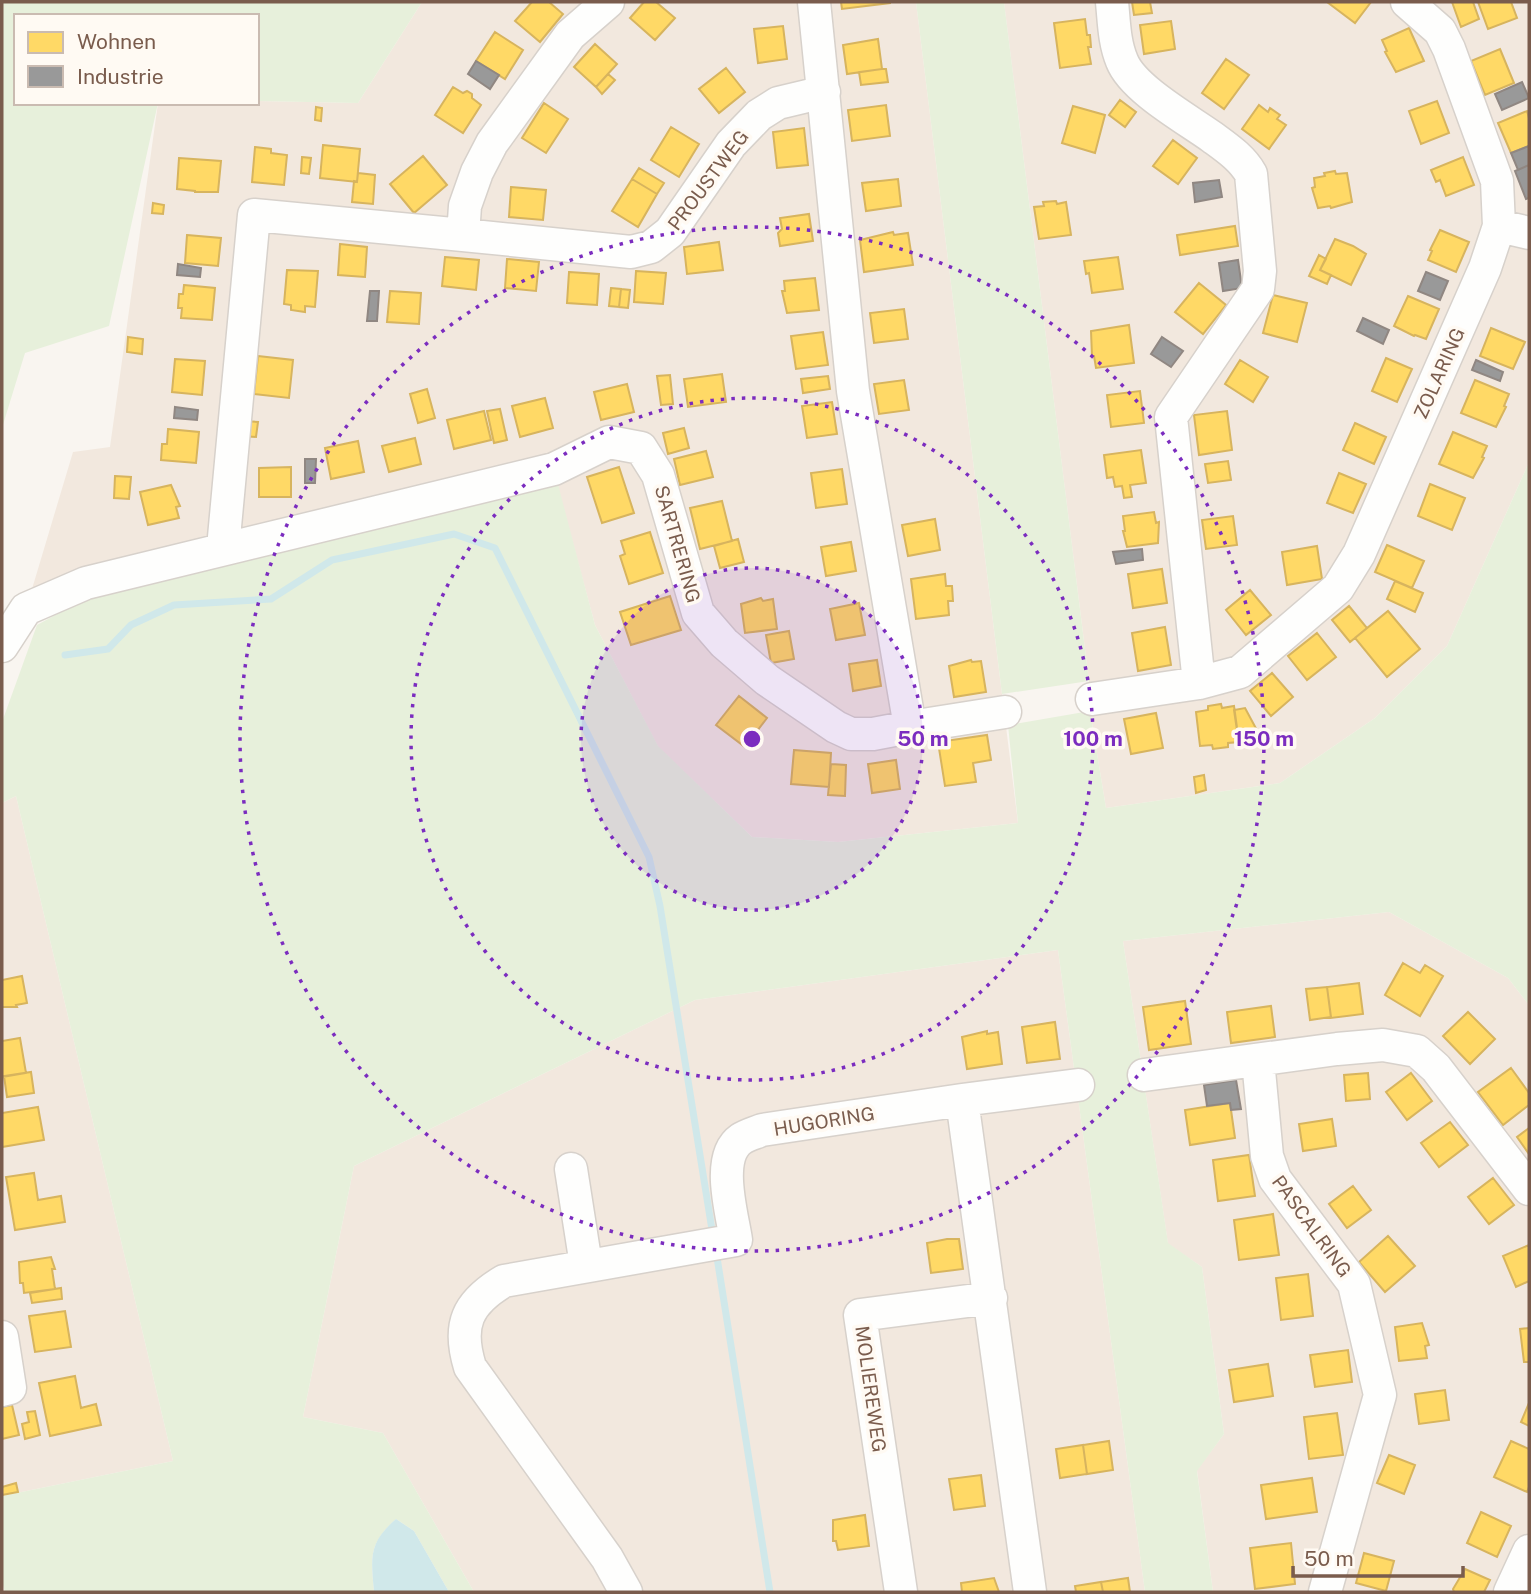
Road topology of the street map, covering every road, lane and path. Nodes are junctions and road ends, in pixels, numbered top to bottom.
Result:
1 (608, 2) edge
2 (814, 2) edge
3 (1112, 2) edge
4 (1407, 2) edge
5 (824, 92) junction
6 (1514, 230) edge
7 (463, 235) junction
8 (223, 548) junction
9 (2, 646) edge
10 (1199, 684) junction
11 (1092, 699) dead end
12 (1005, 712) dead end
13 (910, 727) junction
14 (1258, 1060) junction
15 (1144, 1075) dead end
16 (1078, 1085) dead end
17 (962, 1100) junction
18 (571, 1169) dead end
19 (1529, 1189) edge
20 (586, 1265) junction
21 (991, 1298) junction
22 (2, 1337) edge
23 (2, 1390) edge
24 (1529, 1551) edge
25 (626, 1592) edge
26 (901, 1592) edge
27 (1030, 1592) edge
28 (1325, 1592) edge
29 (1510, 1592) edge

1 - 7 street
2 - 5 street
3 - 10 street
4 - 6 street, ZOLARING
5 - 7 street, PROUSTWEG
5 - 13 street
6 - 10 street, ZOLARING
7 - 8 street
8 - 9 street, SARTRERING
8 - 13 street, SARTRERING
10 - 11 street, ZOLARING
12 - 13 street, SARTRERING
14 - 15 street
14 - 19 street
14 - 28 street, PASCALRING
16 - 17 street
17 - 20 street, HUGORING
17 - 21 street
18 - 20 street
20 - 25 street, HUGORING
21 - 26 street, MOLIEREWEG
21 - 27 street
22 - 23 street
24 - 29 street

